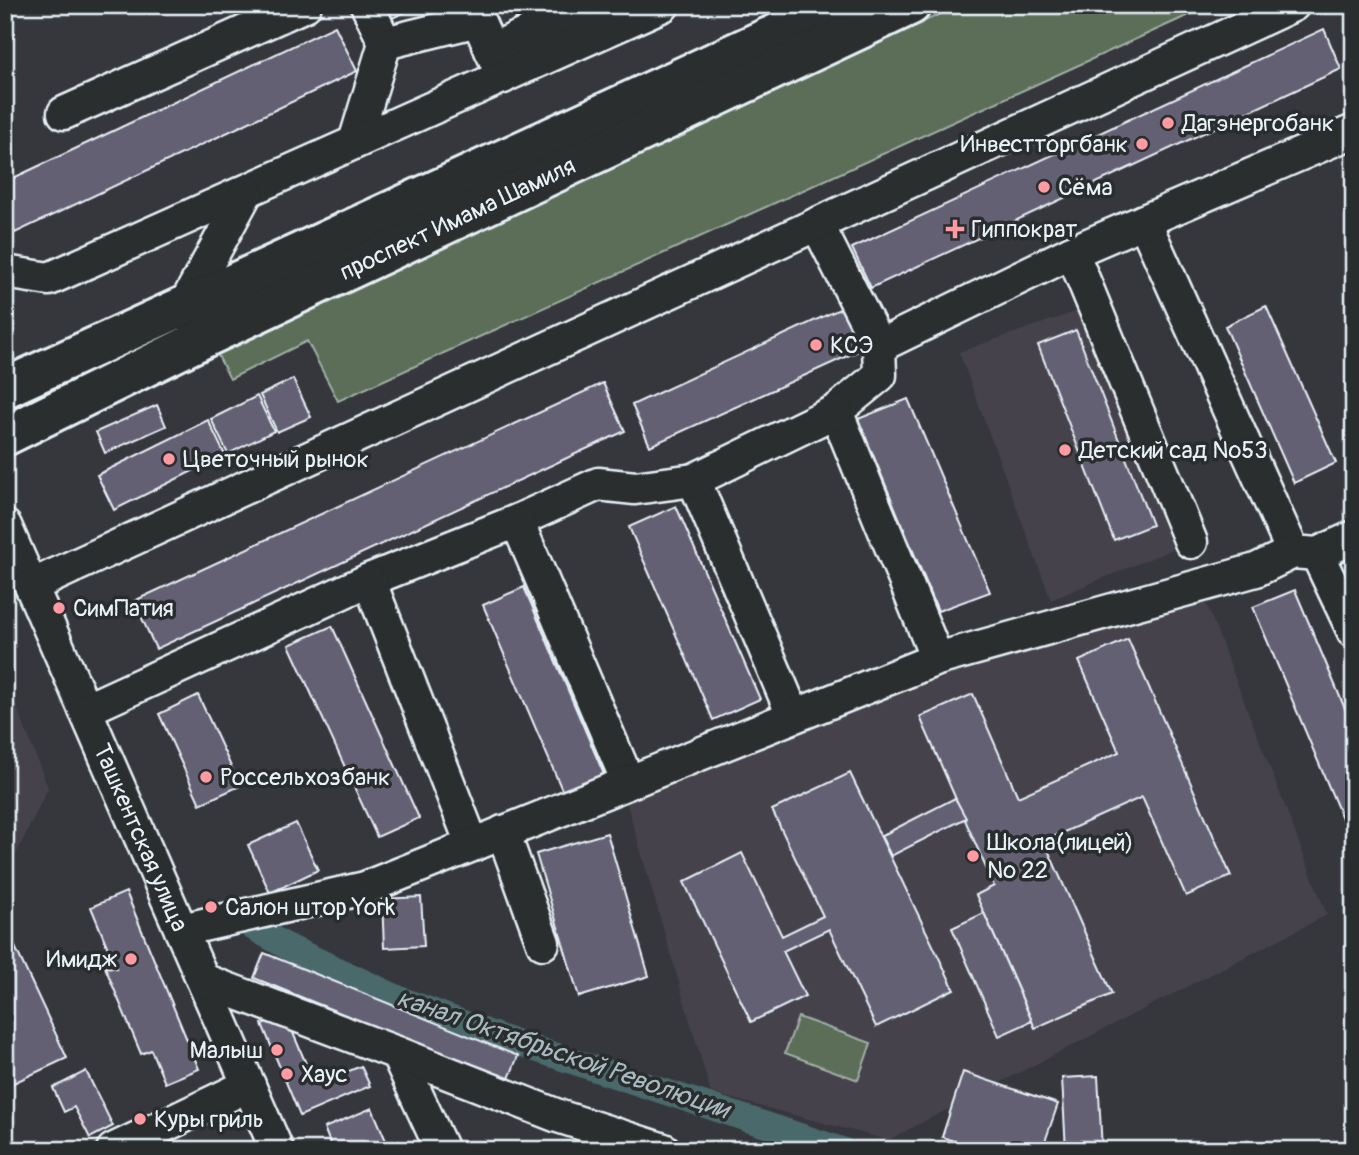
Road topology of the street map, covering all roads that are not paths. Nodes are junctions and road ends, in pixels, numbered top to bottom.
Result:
1 (305, 5) edge
2 (367, 5) edge
3 (590, 5) edge
4 (663, 5) edge
5 (839, 5) edge
6 (911, 5) edge
7 (1293, 5) edge
8 (477, 10) edge
9 (385, 43) junction
10 (497, 63) junction
11 (64, 113) dead end
12 (1354, 131) edge
13 (355, 142) junction
14 (247, 191) junction
15 (1144, 221) junction
16 (817, 224) junction
17 (1072, 252) junction
18 (5, 272) edge
19 (185, 305) junction
20 (200, 340) junction
21 (879, 346) junction
22 (5, 388) edge
23 (836, 411) junction
24 (5, 436) edge
25 (694, 480) junction
26 (517, 521) junction
27 (5, 526) edge
28 (1354, 537) edge
29 (1191, 542) dead end
30 (1305, 553) junction
31 (369, 580) junction
32 (31, 586) junction
33 (1354, 632) edge
34 (937, 659) junction
35 (85, 710) junction
36 (793, 715) junction
37 (628, 782) junction
38 (503, 832) junction
39 (472, 844) junction
40 (181, 930) junction
41 (543, 943) dead end
42 (203, 981) junction
43 (397, 1053) junction
44 (249, 1084) junction
45 (113, 1150) edge
46 (277, 1150) edge
47 (442, 1150) edge
48 (664, 1150) edge

1 - 11 street
2 - 9 street
3 - 10 street
4 - 10 street
5 - 19 main road, проспект Имама Шамиля
6 - 20 main road, проспект Имама Шамиля
7 - 16 street
8 - 9 street
8 - 10 street
9 - 13 street
10 - 13 street
12 - 15 street
13 - 14 street
14 - 18 street
14 - 19 street
15 - 17 street
15 - 30 street
16 - 21 street
16 - 32 street
17 - 21 street
17 - 29 street
19 - 20 street
19 - 22 main road, проспект Имама Шамиля
20 - 24 main road, проспект Имама Шамиля
21 - 23 street
23 - 25 street
23 - 34 street
25 - 26 street
25 - 36 street
26 - 31 street
26 - 37 street
27 - 32 street, Ташкентская улица
28 - 30 street
30 - 33 street
30 - 34 street
31 - 35 street
31 - 39 street
32 - 35 street, Ташкентская улица
34 - 36 street
35 - 40 street, Ташкентская улица
36 - 37 street
37 - 38 street
38 - 39 street
38 - 41 street
39 - 40 street
40 - 42 street, Ташкентская улица
42 - 43 street
42 - 44 street, Ташкентская улица
43 - 47 street
43 - 48 street
44 - 45 street
44 - 46 street, Ташкентская улица

